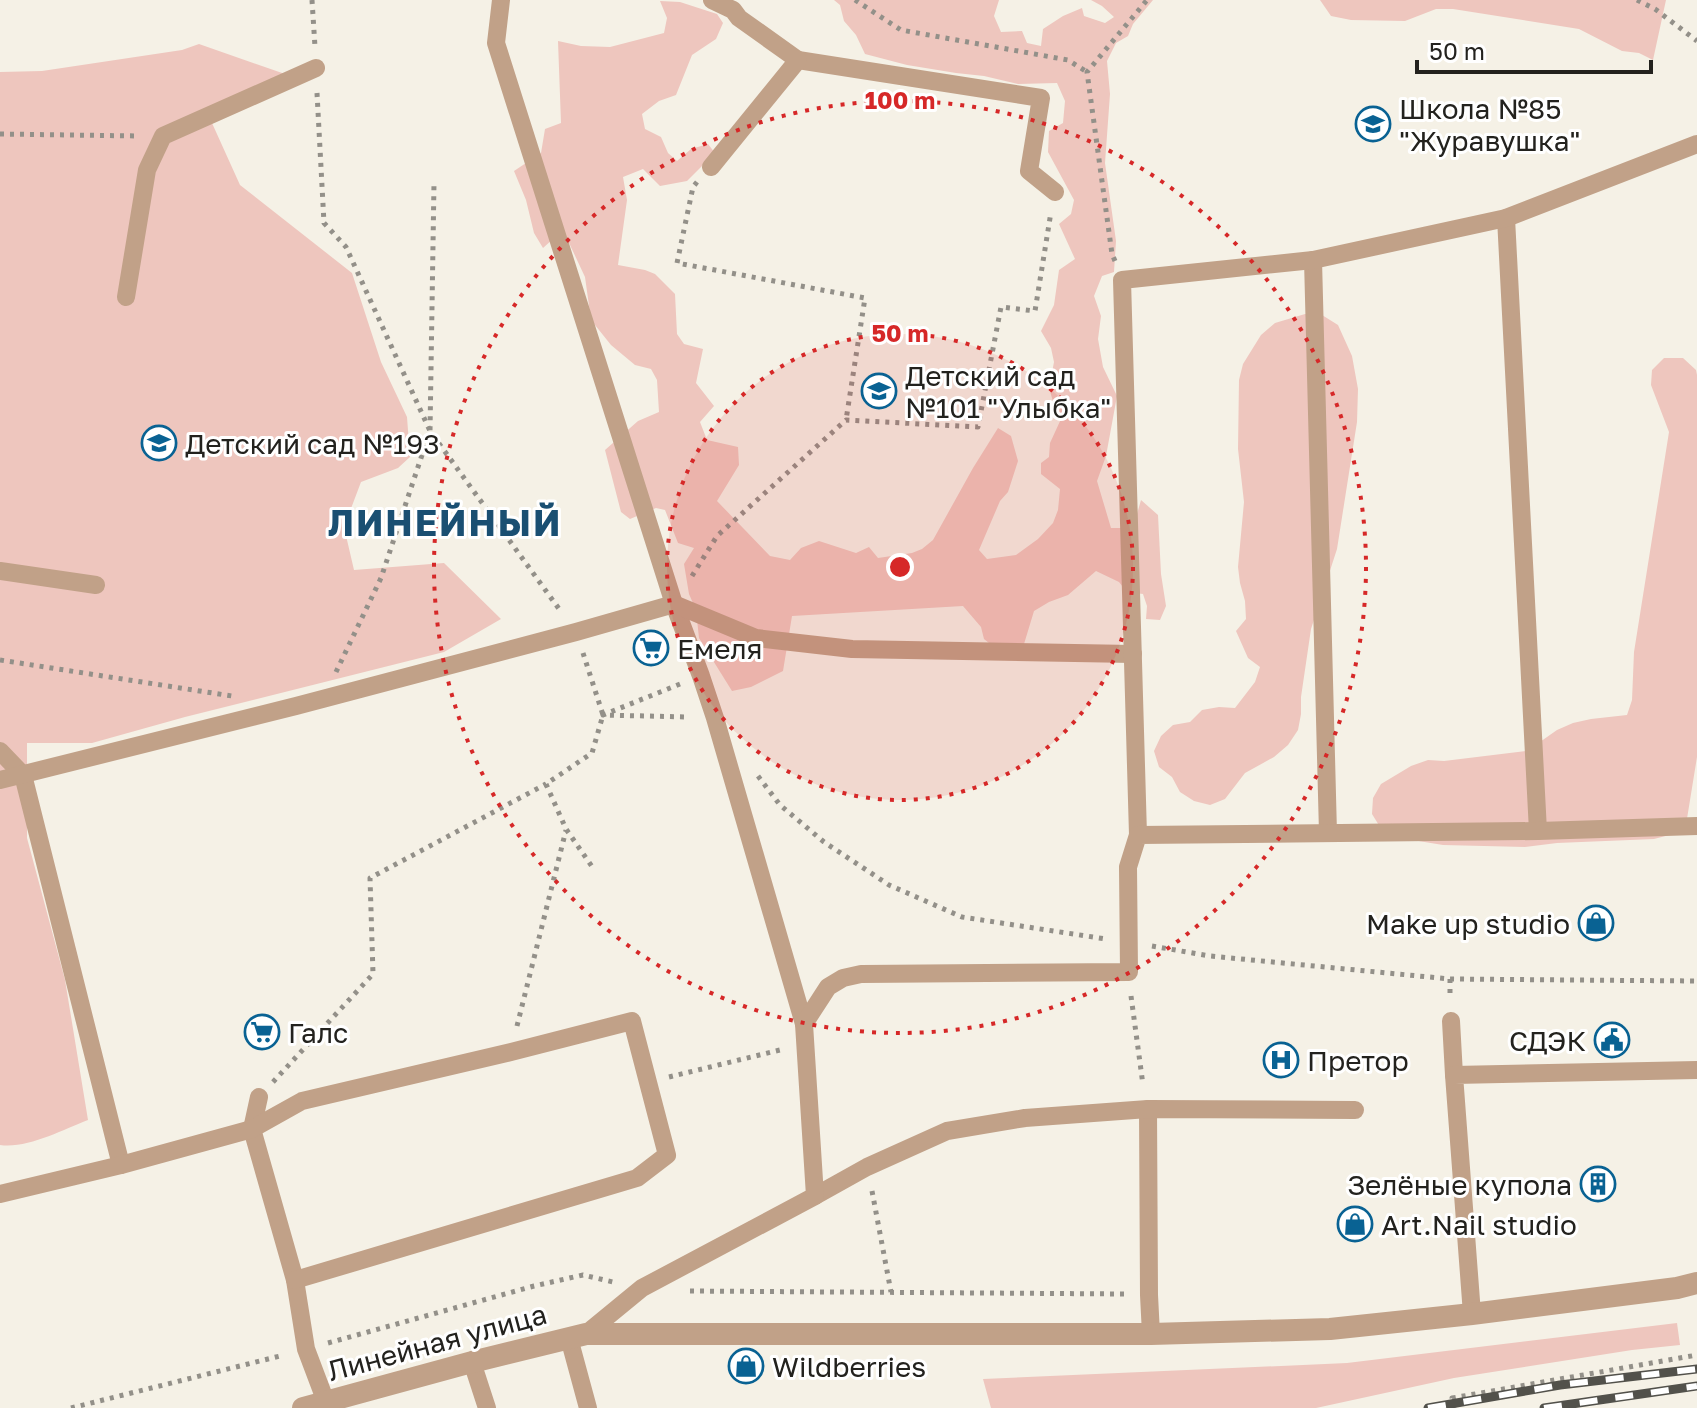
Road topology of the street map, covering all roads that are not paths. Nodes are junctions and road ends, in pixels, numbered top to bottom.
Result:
1 (501, 0) edge
2 (712, 0) edge
3 (798, 60) junction
4 (316, 68) road end
5 (1697, 144) edge
6 (711, 167) road end
7 (1055, 192) road end
8 (1506, 218) junction
9 (1313, 260) junction
10 (126, 297) dead end
11 (0, 571) edge
12 (96, 585) dead end
13 (674, 604) junction
14 (1133, 654) junction
15 (0, 751) edge
16 (23, 775) junction
17 (0, 780) edge
18 (1697, 826) edge
19 (1538, 831) junction
20 (1328, 833) junction
21 (1138, 835) junction
22 (1451, 1021) dead end
23 (804, 1024) junction
24 (1697, 1070) edge
25 (1454, 1075) junction
26 (259, 1097) road end
27 (1148, 1109) junction
28 (1355, 1110) dead end
29 (252, 1129) junction
30 (121, 1165) junction
31 (0, 1194) edge
32 (815, 1196) junction
33 (295, 1280) junction
34 (1697, 1283) edge
35 (1472, 1314) junction
36 (1151, 1334) junction
37 (577, 1336) junction
38 (472, 1362) junction
39 (326, 1402) junction
40 (303, 1408) edge
41 (487, 1408) edge
42 (588, 1408) edge

1 - 13 lane
2 - 3 lane
3 - 6 lane
3 - 7 lane
4 - 10 lane
5 - 8 lane
8 - 9 lane
8 - 19 lane
9 - 14 lane
9 - 20 lane
11 - 12 lane
13 - 14 lane
13 - 16 lane
13 - 23 lane
14 - 21 lane
15 - 16 lane
16 - 17 lane
16 - 30 lane
18 - 19 lane
19 - 20 lane
20 - 21 lane
21 - 23 lane
22 - 25 lane
23 - 32 lane
24 - 25 lane
25 - 35 lane
26 - 29 lane
27 - 28 lane
27 - 32 lane
27 - 36 lane
29 - 30 lane
29 - 33 lane
29 - 33 lane
30 - 31 lane
32 - 37 lane
33 - 39 lane
34 - 35 street, Линейная улица
35 - 36 street, Линейная улица
36 - 37 street, Линейная улица
37 - 38 street, Линейная улица
37 - 42 lane
38 - 39 street, Линейная улица
38 - 41 lane
39 - 40 street, Линейная улица

